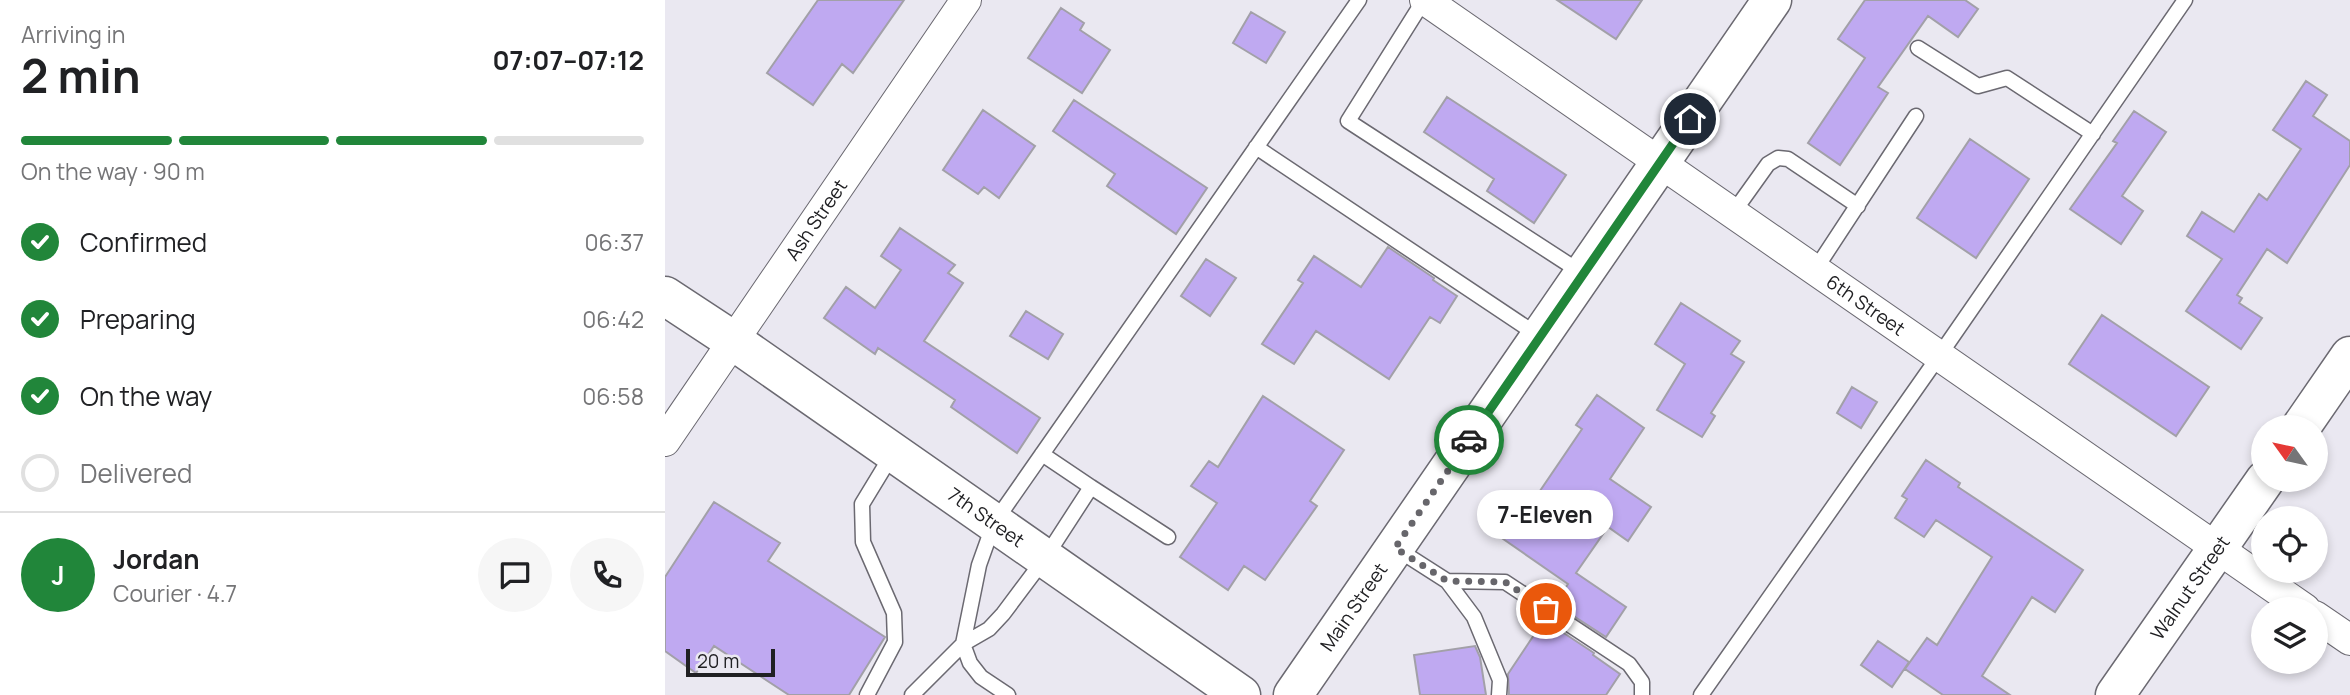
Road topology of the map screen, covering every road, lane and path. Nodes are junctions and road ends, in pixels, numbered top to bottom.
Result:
1 (966, 0) edge
2 (1359, 0) edge
3 (1425, 0) edge
4 (1772, 0) edge
5 (2185, 0) edge
6 (1918, 48) dead end
7 (1916, 116) dead end
8 (2093, 134) junction
9 (1256, 147) junction
10 (1660, 163) junction
11 (1858, 206) junction
12 (1733, 213) junction
13 (1815, 270) junction
14 (1583, 274) junction
15 (665, 296) edge
16 (1540, 337) junction
17 (732, 340) junction
18 (1939, 356) junction
19 (2350, 356) edge
20 (2309, 415) edge
21 (665, 441) edge
22 (893, 453) junction
23 (1042, 454) junction
24 (1091, 487) junction
25 (2257, 492) edge
26 (994, 523) junction
27 (1168, 537) dead end
28 (1395, 548) junction
29 (2217, 549) junction
30 (1045, 558) junction
31 (1447, 581) junction
32 (2287, 597) edge
33 (2328, 625) edge
34 (2350, 640) edge
35 (963, 645) junction
36 (867, 695) edge
37 (912, 695) edge
38 (1008, 695) edge
39 (1241, 695) edge
40 (1293, 695) edge
41 (1499, 695) edge
42 (1642, 695) edge
43 (1701, 695) edge
44 (2115, 695) edge

1 - 17 street, Ash Street
2 - 9 lane
3 - 10 street, 6th Street
3 - 14 lane
4 - 10 main road, Main Street
5 - 8 lane
6 - 8 lane
7 - 11 lane
8 - 18 lane
9 - 16 lane
9 - 23 lane
10 - 12 street, 6th Street
10 - 14 main road, Main Street
11 - 12 lane
11 - 13 lane
12 - 13 street, 6th Street
13 - 18 street, 6th Street
14 - 16 main road, Main Street
15 - 17 main road, 7th Street
16 - 28 main road, Main Street
17 - 21 street, Ash Street
17 - 22 main road, 7th Street
18 - 29 street, 6th Street
18 - 43 lane
19 - 20 main road
22 - 26 main road, 7th Street
22 - 36 lane
23 - 24 lane
23 - 26 lane
24 - 27 lane
24 - 30 lane
25 - 29 main road, Walnut Street
26 - 30 main road, 7th Street
26 - 35 lane
28 - 31 lane
28 - 40 main road, Main Street
29 - 32 street, 6th Street
29 - 44 main road, Walnut Street
30 - 35 lane
30 - 39 main road, 7th Street
31 - 41 lane
31 - 42 lane
33 - 34 street
35 - 37 lane
35 - 38 lane

